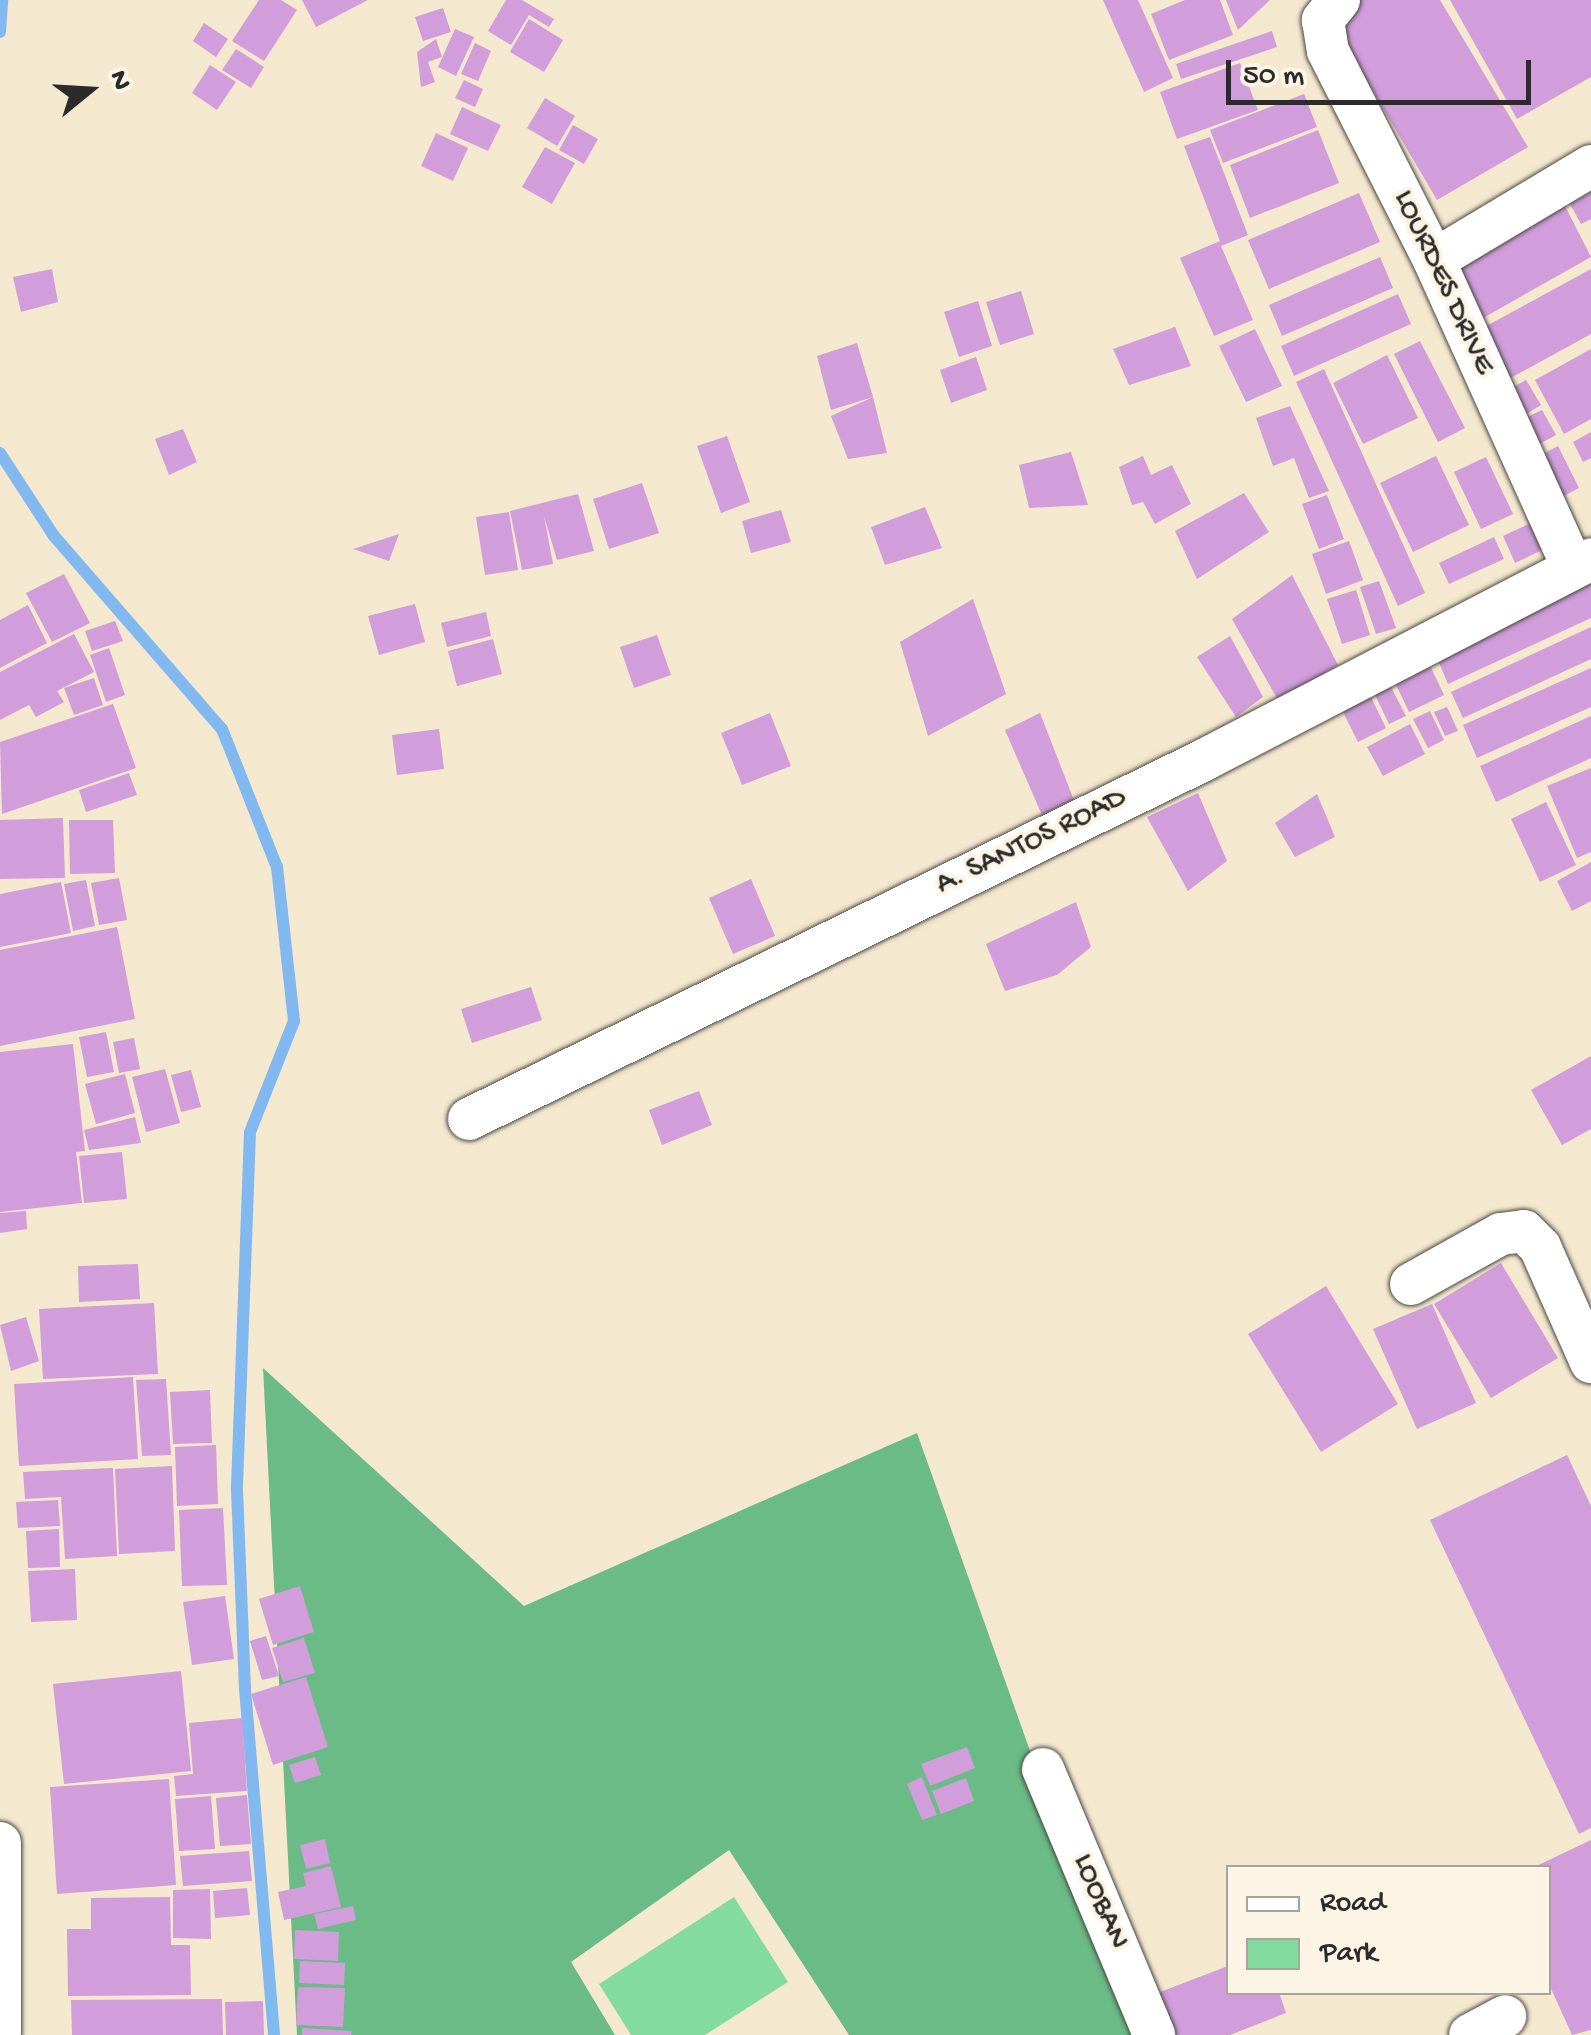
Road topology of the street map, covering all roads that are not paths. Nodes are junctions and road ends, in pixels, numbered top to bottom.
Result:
1 (1338, 0) edge
2 (1591, 166) edge
3 (1434, 260) junction
4 (1582, 564) edge
5 (469, 1119) dead end
6 (1411, 1284) dead end
7 (1591, 1362) edge
8 (1043, 1769) dead end
9 (0, 1843) edge
10 (0, 2033) edge
11 (1154, 2035) edge

1 - 3 street, LOURDES DRIVE
2 - 3 street
3 - 4 street, LOURDES DRIVE
4 - 5 street, A. SANTOS ROAD
6 - 7 street
8 - 11 street, LOOBAN
9 - 10 street

